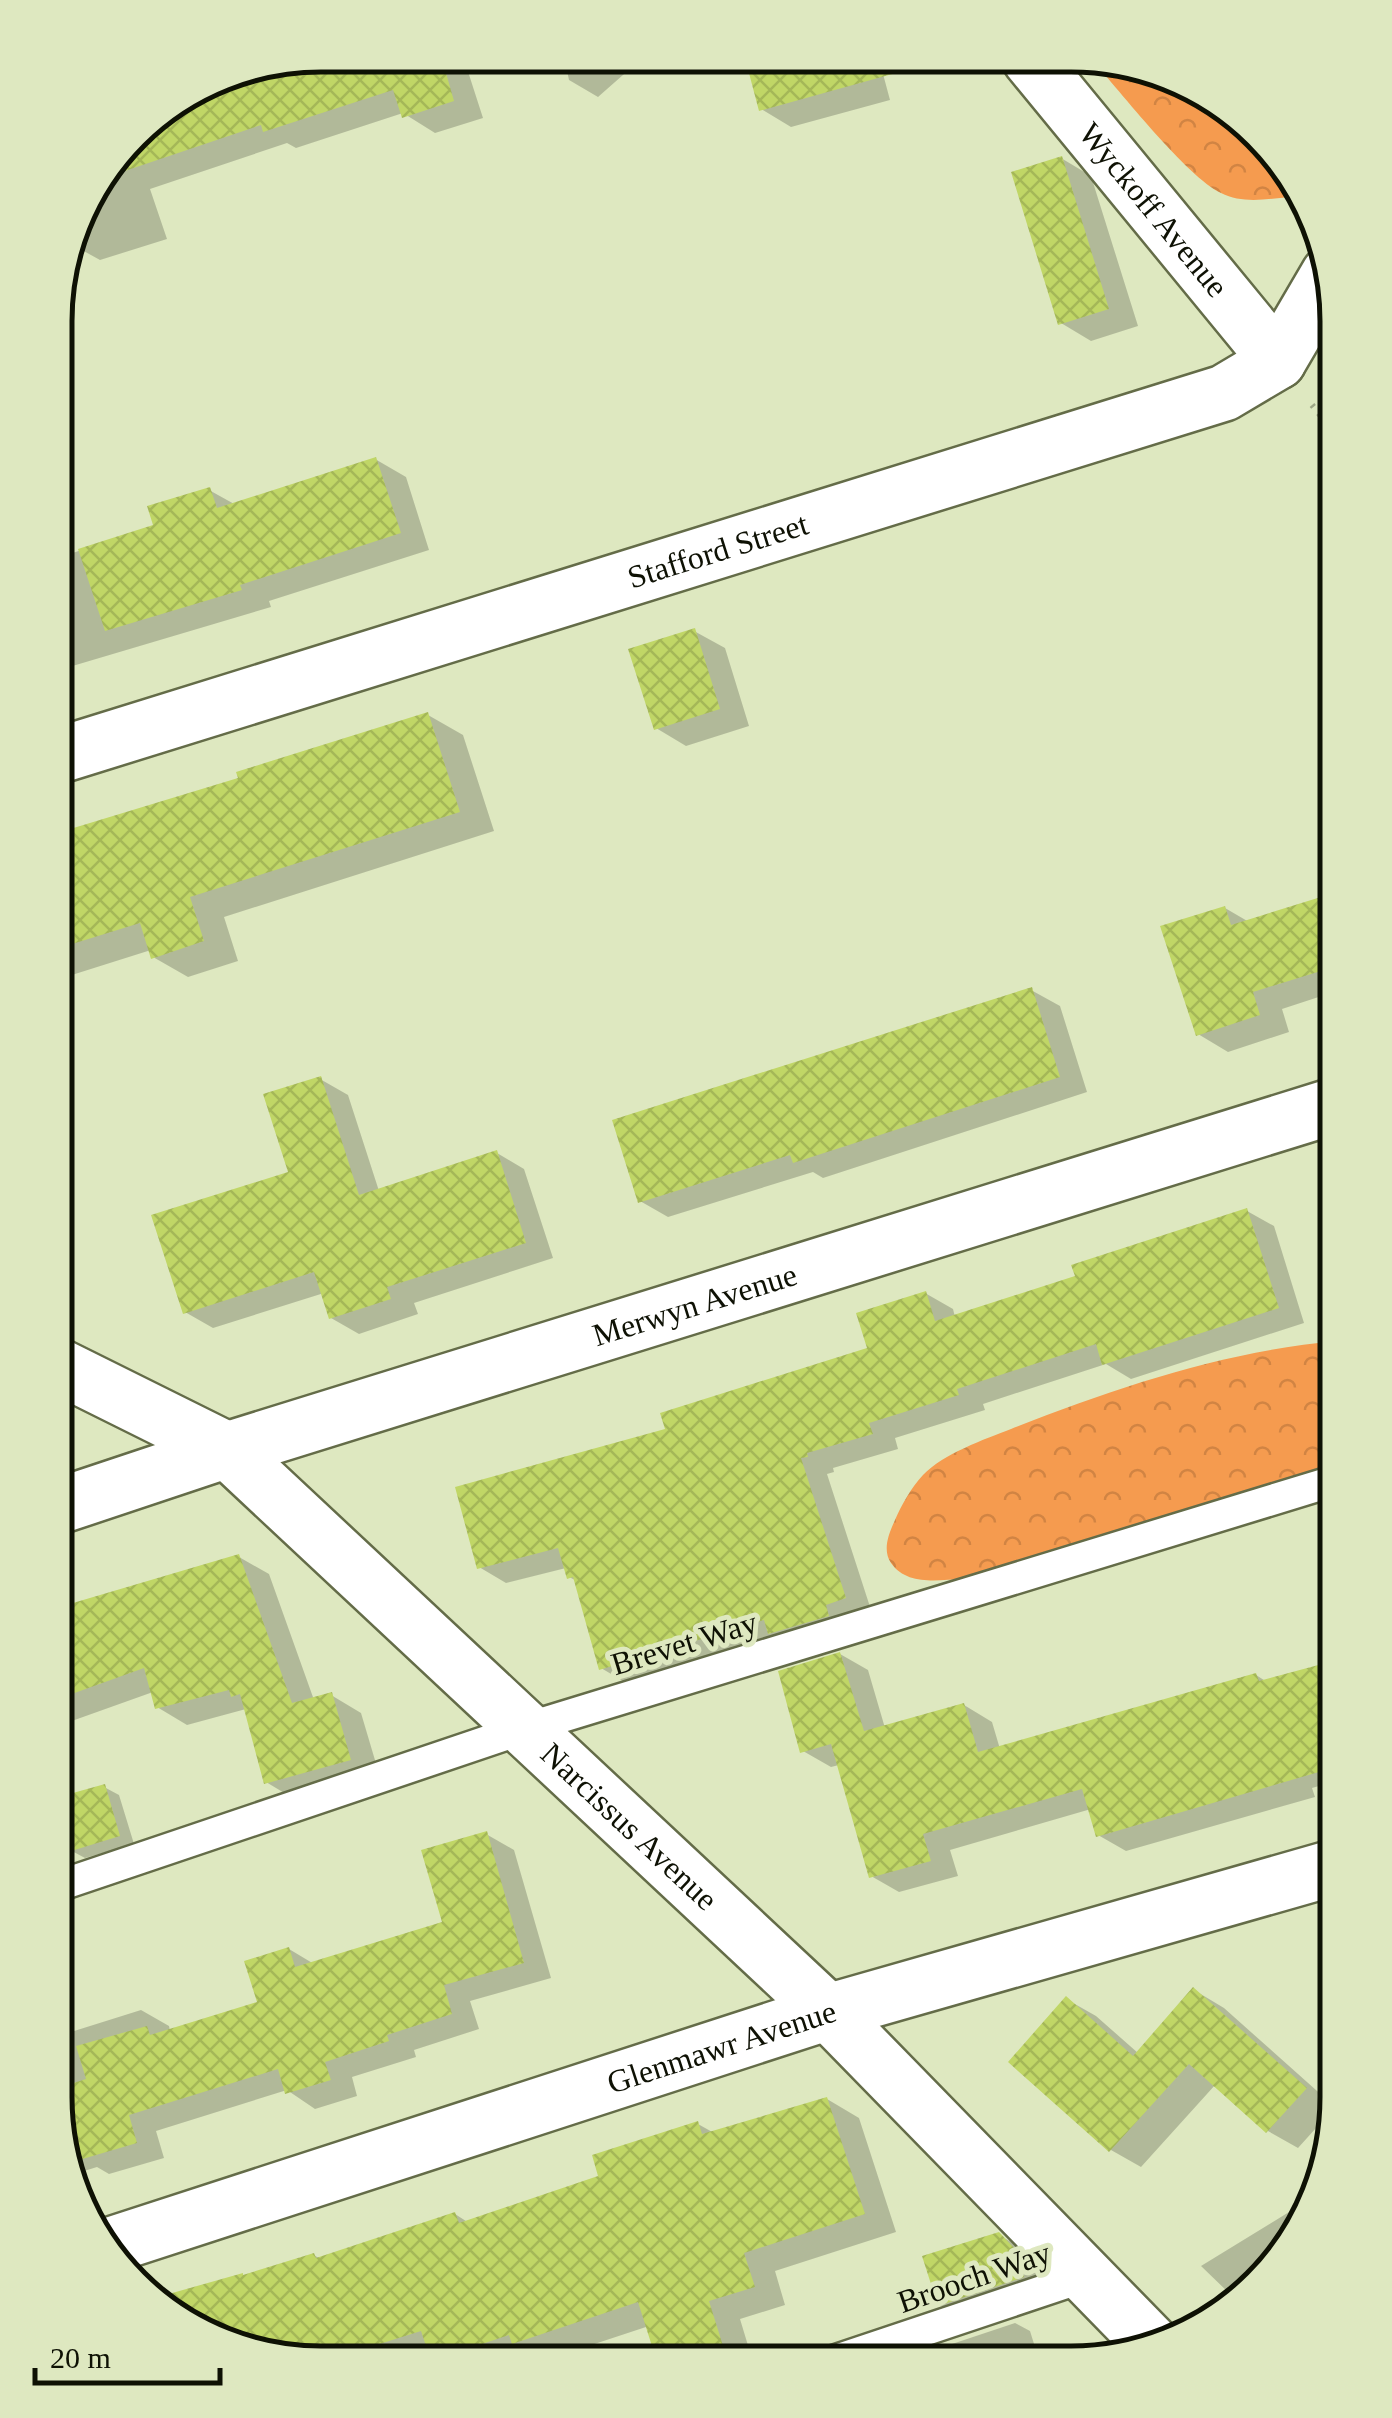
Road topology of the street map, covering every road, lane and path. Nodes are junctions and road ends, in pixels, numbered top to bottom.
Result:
1 (1040, 72) edge
2 (1317, 294) edge
3 (1278, 361) junction
4 (72, 751) edge
5 (1320, 1110) edge
6 (72, 1374) edge
7 (227, 1450) junction
8 (1319, 1485) edge
9 (72, 1502) edge
10 (523, 1729) junction
11 (1319, 1872) edge
12 (72, 1881) edge
13 (828, 2012) junction
14 (120, 2242) edge
15 (1084, 2277) junction
16 (1142, 2334) edge
17 (878, 2346) edge

1 - 3 street, Wyckoff Avenue
2 - 3 street, Stafford Street
3 - 4 street, Stafford Street
5 - 7 street, Merwyn Avenue
6 - 7 street, Narcissus Avenue
7 - 9 street, Merwyn Avenue
7 - 10 street, Narcissus Avenue
8 - 10 lane, Brevet Way
10 - 12 lane, Brevet Way
10 - 13 street, Narcissus Avenue
11 - 13 street, Glenmawr Avenue
13 - 14 street, Glenmawr Avenue
13 - 15 street, Narcissus Avenue
15 - 16 street, Narcissus Avenue
15 - 17 lane, Brooch Way

